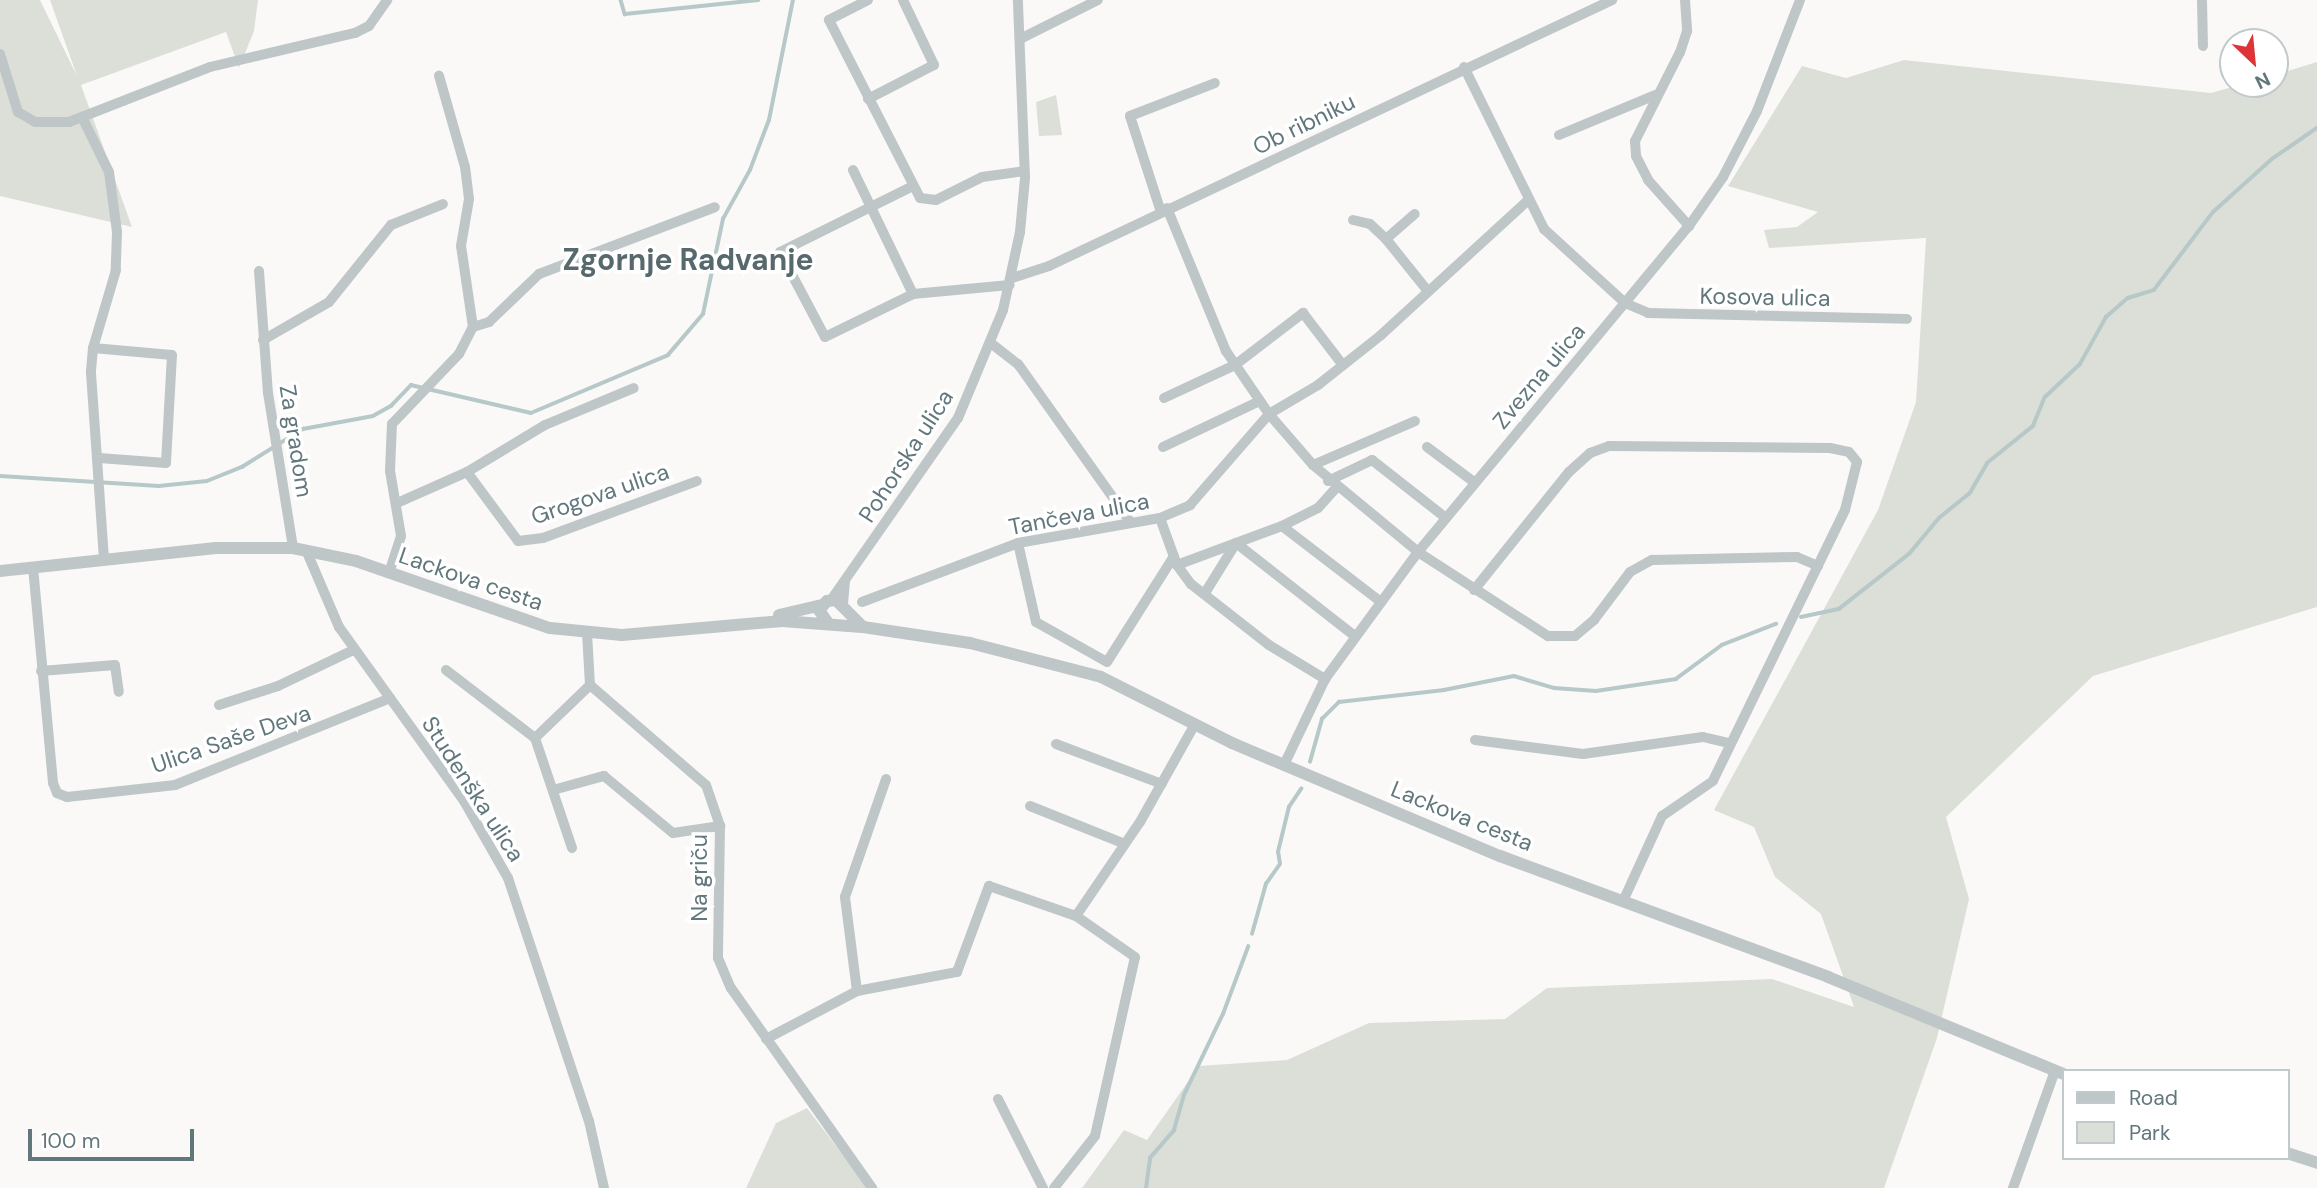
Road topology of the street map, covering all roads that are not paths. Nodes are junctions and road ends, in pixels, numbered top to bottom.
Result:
1 (387, 0) edge
2 (868, 0) edge
3 (903, 0) edge
4 (1018, 0) edge
5 (1098, 0) edge
6 (1612, 0) edge
7 (1685, 0) edge
8 (1800, 0) edge
9 (2202, 0) edge
10 (1020, 39) junction
11 (2203, 46) dead end
12 (0, 54) edge
13 (1464, 67) junction
14 (439, 76) dead end
15 (1215, 83) dead end
16 (1655, 94) junction
17 (868, 99) junction
18 (83, 119) junction
19 (1559, 135) dead end
20 (853, 170) dead end
21 (1025, 171) junction
22 (911, 187) junction
23 (1527, 201) junction
24 (443, 204) dead end
25 (870, 205) junction
26 (715, 207) dead end
27 (1164, 210) junction
28 (1415, 214) dead end
29 (1353, 220) dead end
30 (1689, 226) junction
31 (1386, 239) junction
32 (260, 271) dead end
33 (1011, 282) junction
34 (1426, 289) junction
35 (913, 294) junction
36 (1625, 303) junction
37 (1907, 319) dead end
38 (472, 327) junction
39 (263, 340) junction
40 (992, 344) junction
41 (93, 348) junction
42 (1342, 363) junction
43 (1236, 365) junction
44 (634, 388) dead end
45 (1164, 398) dead end
46 (1260, 401) junction
47 (1269, 414) junction
48 (1415, 421) dead end
49 (1163, 447) dead end
50 (1427, 447) dead end
51 (99, 458) junction
52 (1313, 465) junction
53 (467, 472) junction
54 (697, 481) dead end
55 (1474, 482) junction
56 (1332, 485) junction
57 (397, 503) junction
58 (1160, 518) junction
59 (1446, 518) junction
60 (1131, 523) junction
61 (1282, 526) junction
62 (1018, 543) junction
63 (1236, 543) junction
64 (300, 549) junction
65 (1418, 552) junction
66 (104, 559) junction
67 (1176, 561) junction
68 (1818, 566) junction
69 (33, 567) junction
70 (0, 570) edge
71 (389, 573) junction
72 (1474, 590) junction
73 (1205, 593) junction
74 (862, 602) dead end
75 (1381, 602) junction
76 (836, 605) junction
77 (730, 623) junction
78 (833, 623) junction
79 (863, 627) junction
80 (587, 633) junction
81 (1356, 637) junction
82 (353, 650) junction
83 (446, 670) dead end
84 (41, 671) junction
85 (1325, 680) junction
86 (590, 685) junction
87 (119, 692) dead end
88 (390, 698) junction
89 (219, 705) dead end
90 (1195, 724) junction
91 (536, 738) junction
92 (1475, 740) dead end
93 (1730, 743) junction
94 (1056, 744) dead end
95 (1284, 765) junction
96 (886, 779) dead end
97 (1162, 784) junction
98 (553, 790) junction
99 (1030, 806) dead end
100 (720, 826) junction
101 (1125, 844) junction
102 (572, 848) dead end
103 (1623, 901) junction
104 (1076, 916) junction
105 (857, 991) junction
106 (766, 1039) junction
107 (2059, 1072) edge
108 (998, 1099) dead end
109 (2289, 1154) edge
110 (2317, 1163) edge
111 (604, 1188) edge
112 (872, 1188) edge
113 (1042, 1188) edge
114 (1054, 1188) edge
115 (2012, 1188) edge

1 - 18 street
2 - 17 street
3 - 17 street
4 - 10 street, Pohorska ulica
5 - 10 street
6 - 13 street, Ob ribniku
7 - 16 street
8 - 30 street, Zvezna ulica
9 - 11 street
10 - 21 street, Pohorska ulica
12 - 18 street
13 - 23 street
13 - 27 street, Ob ribniku
14 - 38 street
15 - 27 street
16 - 19 street
16 - 30 street
17 - 22 street
18 - 41 street
20 - 25 street
21 - 22 street
21 - 33 street, Pohorska ulica
22 - 25 street
23 - 34 street, Tančeva ulica
23 - 36 street
24 - 39 street
25 - 35 street
25 - 35 street
26 - 38 street
27 - 33 street, Ob ribniku
27 - 43 street
28 - 31 street
29 - 31 street
30 - 36 street, Zvezna ulica
31 - 34 street
32 - 39 street, Za gradom
33 - 35 street
33 - 40 street, Pohorska ulica
34 - 42 street, Tančeva ulica
36 - 37 street, Kosova ulica
36 - 55 street, Zvezna ulica
38 - 57 street
39 - 64 street, Za gradom
40 - 60 street
40 - 76 street, Pohorska ulica
41 - 51 street
41 - 51 street
42 - 43 street
42 - 47 street, Tančeva ulica
43 - 45 street
43 - 46 street
44 - 53 street
46 - 47 street
46 - 49 street
47 - 52 street
47 - 58 street, Tančeva ulica
48 - 52 street
50 - 55 street
51 - 66 street
52 - 56 street
53 - 54 street, Grogova ulica
53 - 57 street
55 - 59 street, Zvezna ulica
56 - 59 street
56 - 61 street
56 - 65 street
57 - 71 street
58 - 60 street, Tančeva ulica
58 - 67 street
59 - 65 street, Zvezna ulica
60 - 62 street, Tančeva ulica
61 - 63 street
61 - 75 street
62 - 67 street
62 - 74 street, Tančeva ulica
63 - 67 street
63 - 73 street
63 - 81 street
64 - 66 street, Lackova cesta
64 - 71 street, Lackova cesta
64 - 82 street, Studenška ulica
65 - 72 street
65 - 75 street, Zvezna ulica
66 - 69 street, Lackova cesta
67 - 73 street
68 - 72 street
68 - 72 street
68 - 93 street
69 - 70 street, Lackova cesta
69 - 84 street, Ulica Saše Deva
71 - 80 street, Lackova cesta
73 - 85 street
75 - 81 street, Zvezna ulica
76 - 77 street
76 - 78 street
76 - 78 street
76 - 79 street
77 - 78 street, Lackova cesta
77 - 80 street, Lackova cesta
78 - 79 street, Lackova cesta
79 - 90 street, Lackova cesta
80 - 86 street
81 - 85 street, Zvezna ulica
82 - 88 street, Studenška ulica
82 - 89 street
83 - 91 street
84 - 87 street
84 - 88 street, Ulica Saše Deva
85 - 95 street, Zvezna ulica
86 - 91 street
86 - 100 street, Na griču
88 - 111 street, Studenška ulica
90 - 95 street, Lackova cesta
90 - 97 street
91 - 98 street
92 - 93 street
93 - 103 street
94 - 97 street
95 - 103 street, Lackova cesta
96 - 105 street
97 - 101 street
98 - 100 street
98 - 102 street
99 - 101 street
100 - 106 street, Na griču
101 - 104 street
103 - 107 street, Lackova cesta
104 - 105 street
104 - 114 street
105 - 106 street
106 - 112 street, Na griču
107 - 115 street
108 - 113 street
109 - 110 street

